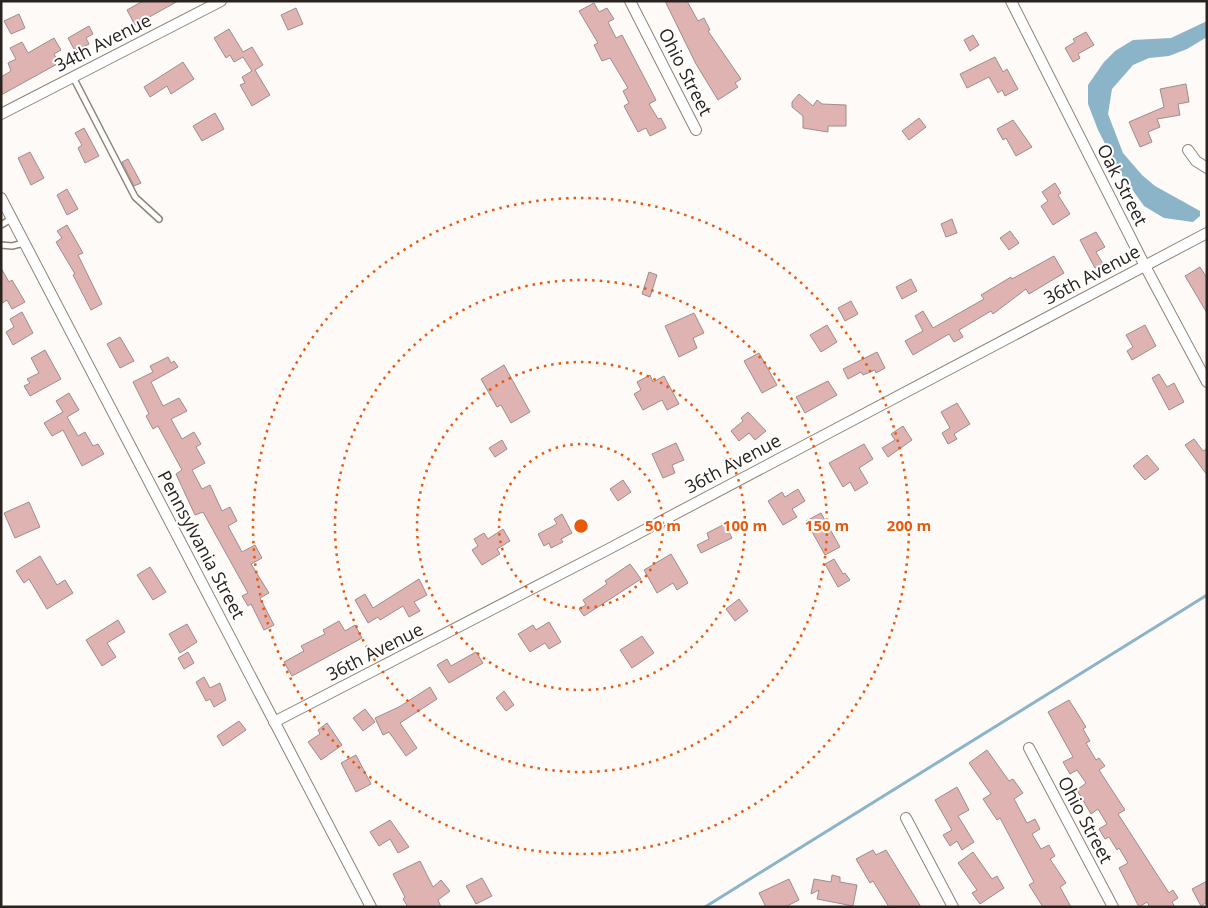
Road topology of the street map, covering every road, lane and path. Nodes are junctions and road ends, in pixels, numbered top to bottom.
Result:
1 (220, 1) edge
2 (630, 1) edge
3 (1011, 1) edge
4 (73, 77) junction
5 (1, 114) edge
6 (696, 130) dead end
7 (1188, 150) dead end
8 (1207, 168) edge
9 (2, 203) edge
10 (12, 218) junction
11 (159, 219) dead end
12 (1, 225) edge
13 (1207, 233) edge
14 (24, 243) junction
15 (1, 245) edge
16 (1145, 266) junction
17 (1207, 382) edge
18 (274, 722) junction
19 (1029, 748) dead end
20 (906, 818) dead end
21 (372, 907) edge
22 (953, 907) edge
23 (1113, 907) edge

1 - 4 street, 34th Avenue
2 - 6 street, Ohio Street
3 - 16 street, Oak Street
4 - 5 street, 34th Avenue
4 - 11 lane
7 - 8 street
9 - 10 street, Pennsylvania Street
10 - 12 lane
10 - 14 street, Pennsylvania Street
13 - 16 street, 36th Avenue
14 - 15 lane
14 - 18 street, Pennsylvania Street
16 - 17 street, Oak Street
16 - 18 street, 36th Avenue
18 - 21 street, Pennsylvania Street
19 - 23 street, Ohio Street
20 - 22 street

